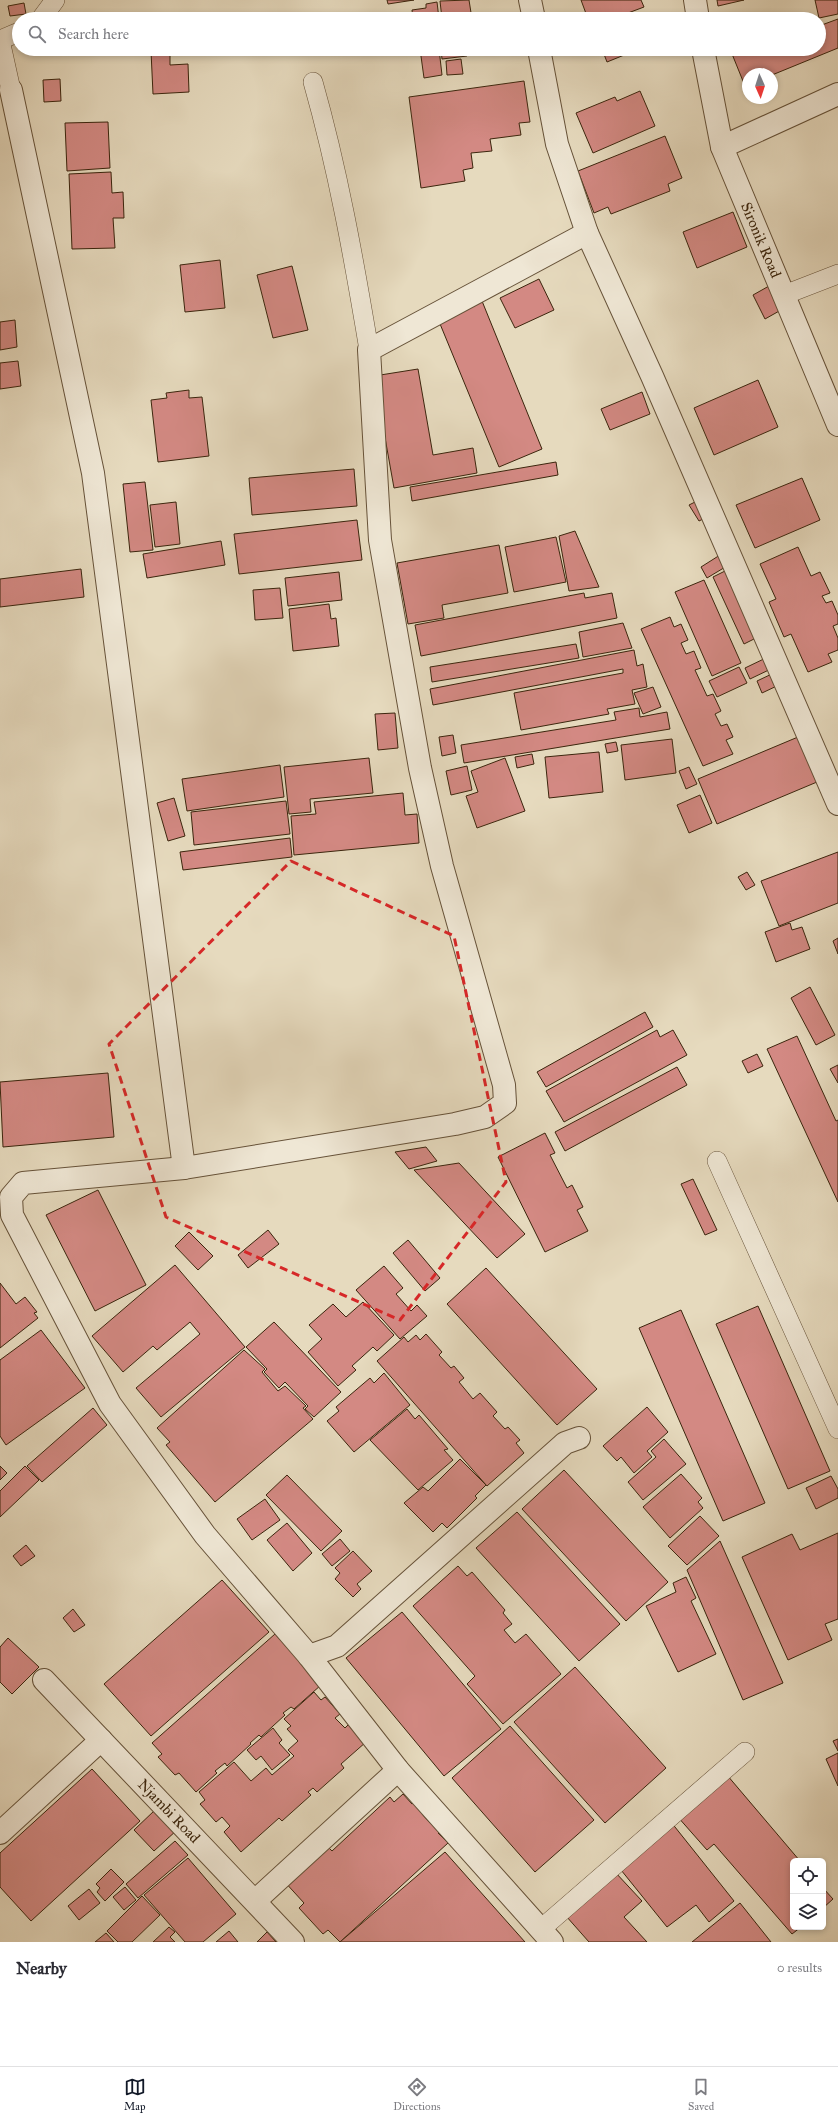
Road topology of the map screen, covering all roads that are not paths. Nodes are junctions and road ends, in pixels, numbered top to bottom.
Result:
1 (55, 0) edge
2 (530, 0) edge
3 (695, 0) edge
4 (46, 12) edge
5 (533, 12) edge
6 (697, 12) edge
7 (12, 35) edge
8 (0, 40) edge
9 (540, 56) edge
10 (704, 56) edge
11 (314, 82) dead end
12 (11, 90) joint
13 (838, 94) edge
14 (722, 146) junction
15 (587, 233) junction
16 (838, 274) edge
17 (784, 295) junction
18 (369, 350) junction
19 (838, 425) edge
20 (838, 804) edge
21 (717, 1161) dead end
22 (184, 1168) junction
23 (838, 1428) edge
24 (579, 1438) dead end
25 (309, 1656) junction
26 (44, 1680) dead end
27 (101, 1740) junction
28 (745, 1752) dead end
29 (398, 1770) junction
30 (0, 1833) edge
31 (255, 1901) junction
32 (546, 1935) edge
33 (294, 1942) edge

1 - 4 lane
2 - 5 street
3 - 6 street
7 - 8 lane
8 - 12 lane
9 - 15 street
10 - 14 street, Sironik Road
11 - 18 lane
12 - 22 street
13 - 14 street
14 - 17 street, Sironik Road
15 - 18 street
15 - 20 street
16 - 17 lane
17 - 19 street, Sironik Road
18 - 22 street
21 - 23 lane
22 - 25 street
24 - 25 street
25 - 29 street
26 - 27 street, Njambi Road
27 - 30 street
27 - 31 street, Njambi Road
28 - 32 lane
29 - 31 street
29 - 32 street
31 - 33 street, Njambi Road

